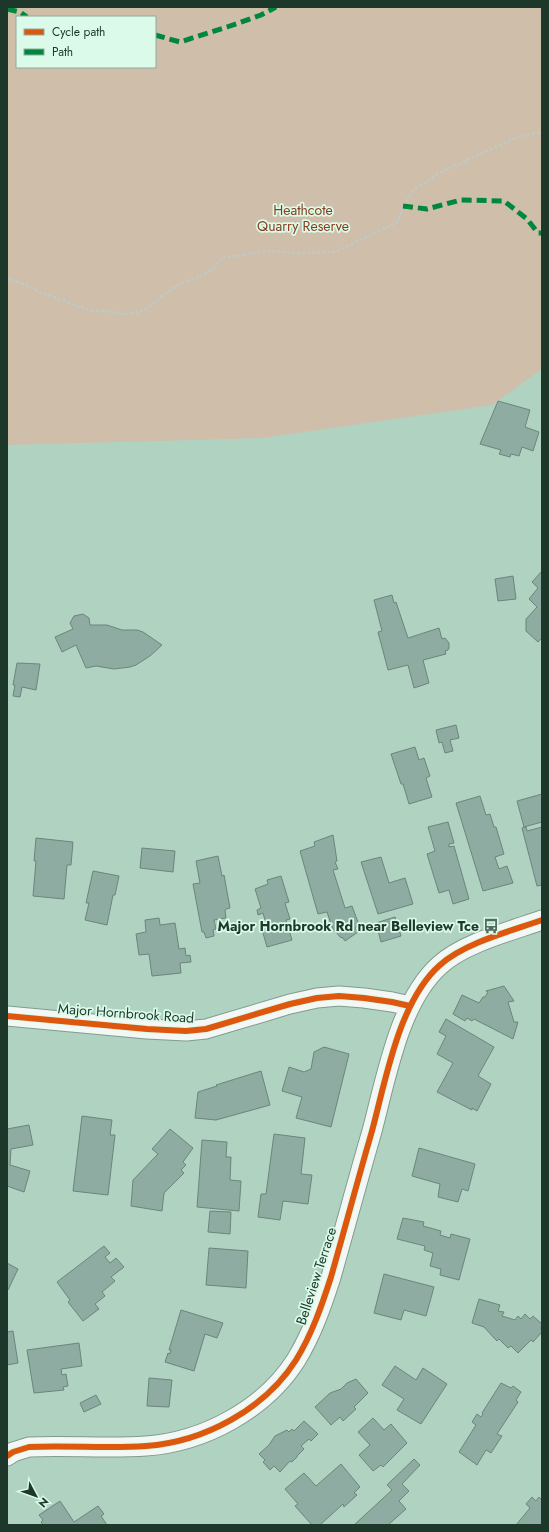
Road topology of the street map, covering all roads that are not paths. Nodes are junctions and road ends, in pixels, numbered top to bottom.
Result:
1 (542, 920) edge
2 (410, 1006) junction
3 (7, 1016) edge
4 (7, 1456) edge

1 - 2 street
2 - 3 street, Major Hornbrook Road
2 - 4 street, Belleview Terrace

